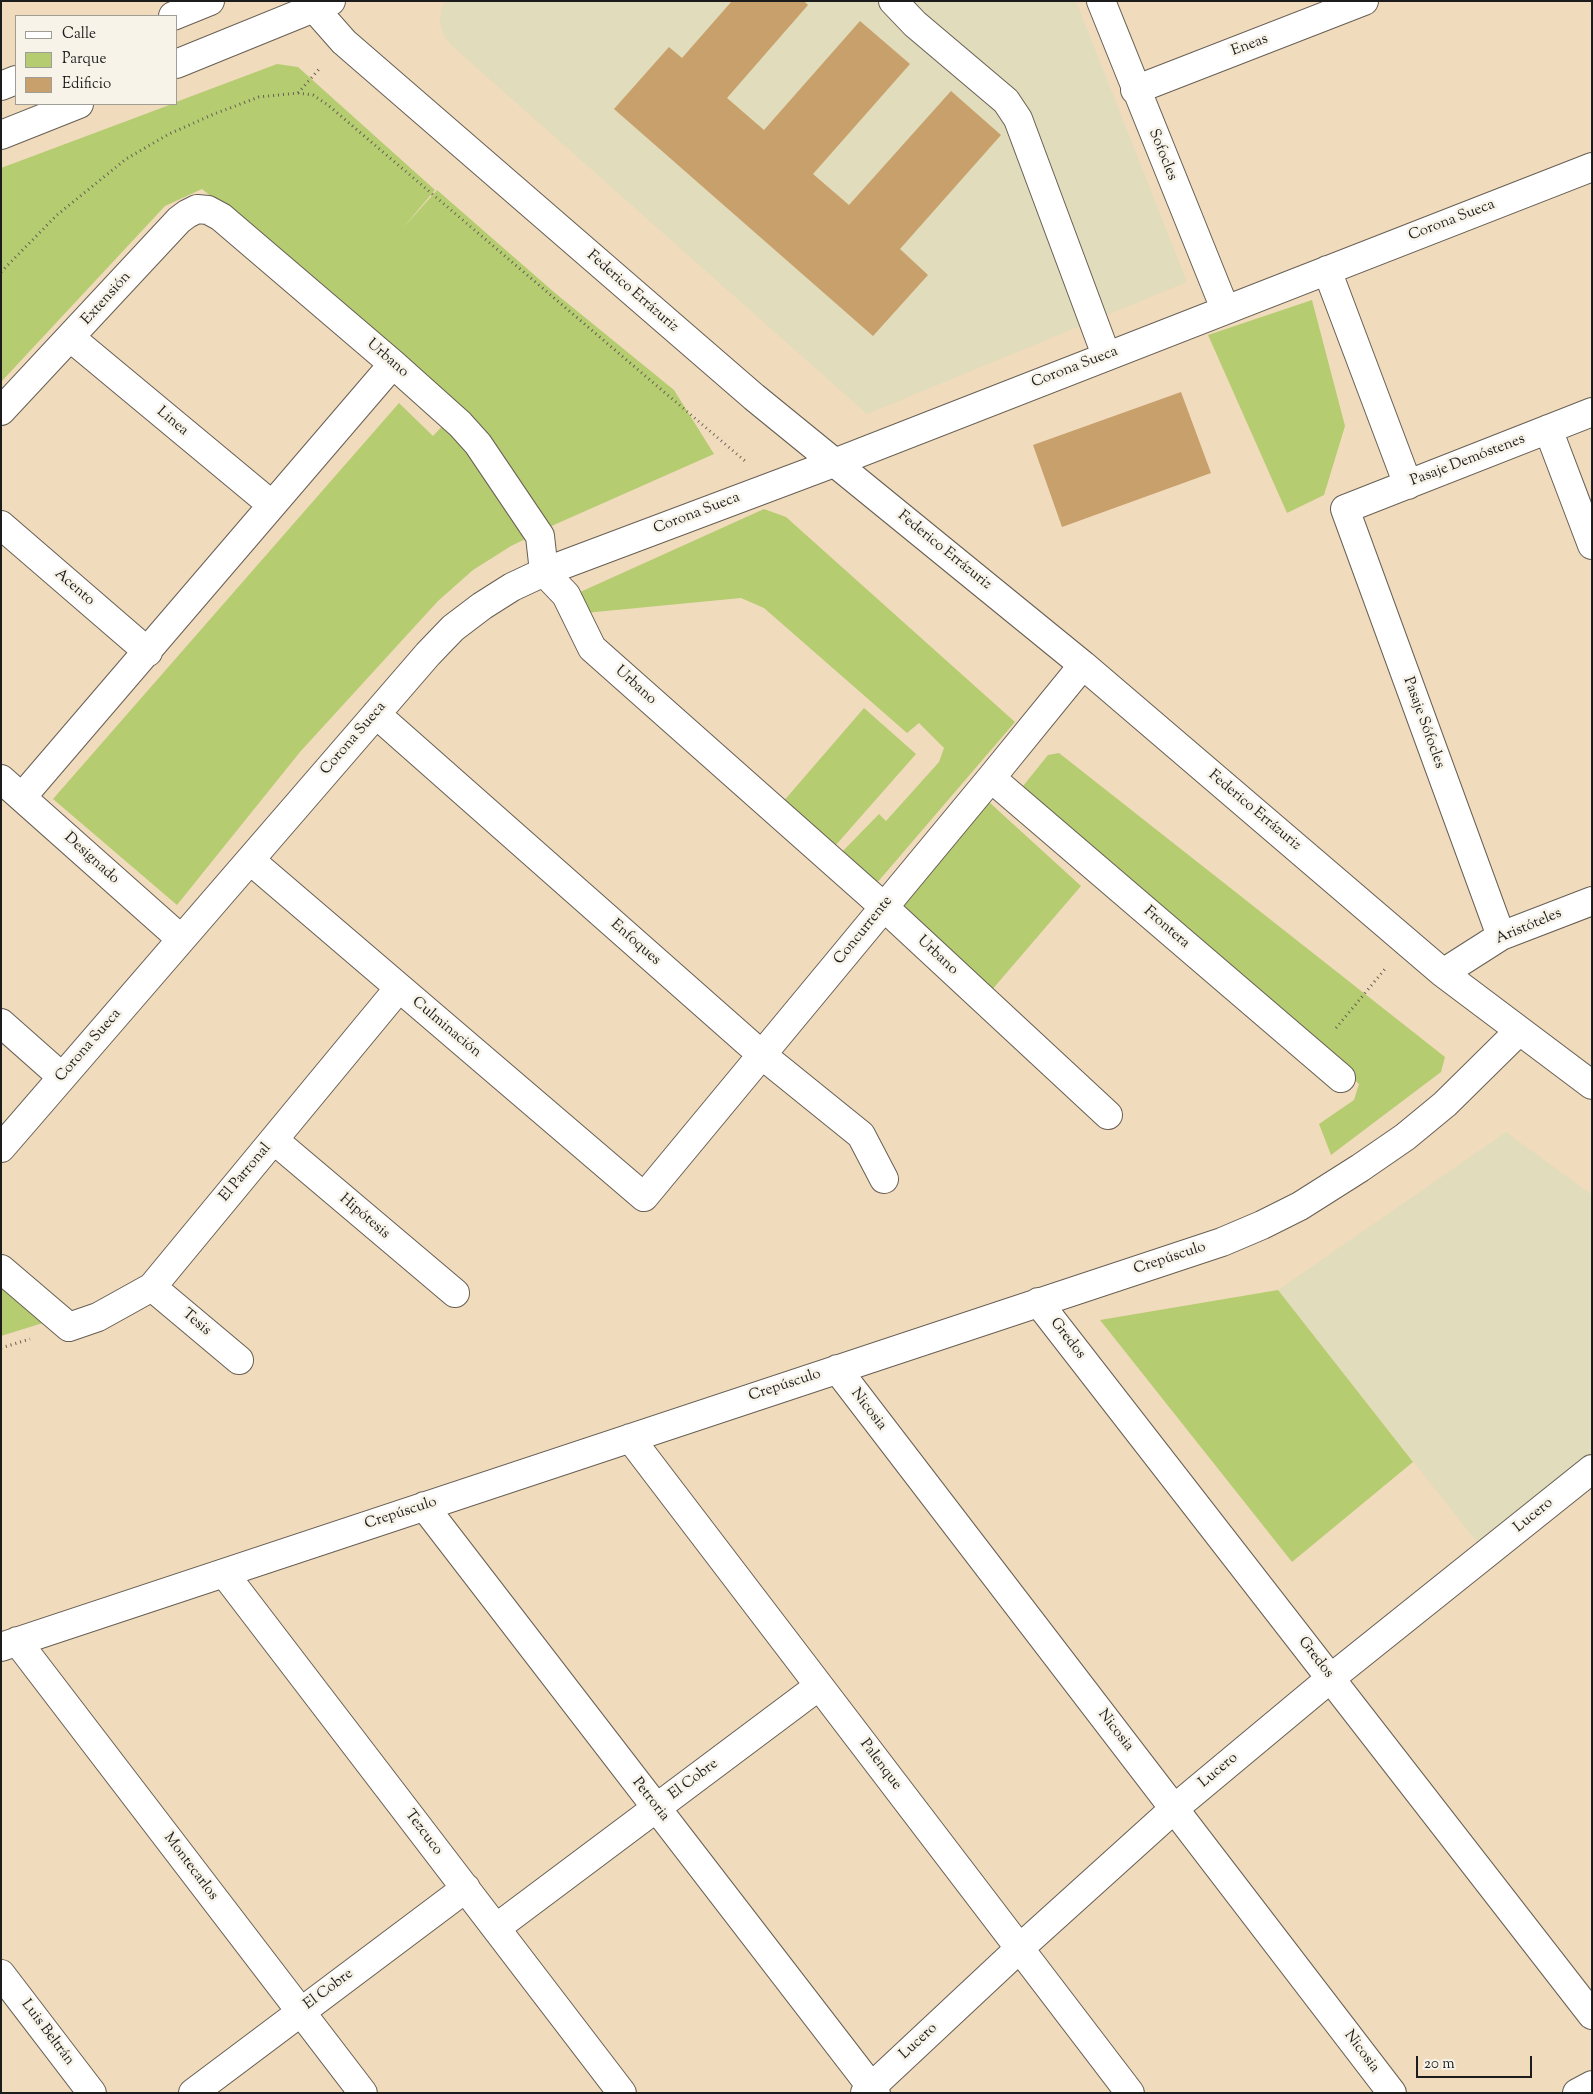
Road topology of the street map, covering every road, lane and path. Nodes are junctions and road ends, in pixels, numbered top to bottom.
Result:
1 (210, 1) edge
2 (893, 1) edge
3 (1101, 1) edge
4 (1364, 1) edge
5 (319, 4) edge
6 (175, 15) edge
7 (178, 63) edge
8 (15, 80) edge
9 (1, 86) edge
10 (1135, 90) junction
11 (76, 105) edge
12 (1, 135) edge
13 (1592, 167) edge
14 (221, 218) joint
15 (1327, 270) junction
16 (1, 272) edge
17 (1225, 309) junction
18 (71, 338) junction
19 (1106, 355) junction
20 (393, 364) junction
21 (1, 411) edge
22 (1592, 412) edge
23 (1548, 429) junction
24 (834, 463) junction
25 (1408, 484) junction
26 (774, 485) junction
27 (272, 506) junction
28 (1345, 509) joint
29 (1, 525) edge
30 (1592, 545) edge
31 (544, 572) junction
32 (148, 652) junction
33 (1083, 665) junction
34 (376, 714) junction
35 (991, 778) junction
36 (1, 779) edge
37 (22, 797) junction
38 (250, 860) junction
39 (1592, 901) edge
40 (884, 907) junction
41 (1501, 936) junction
42 (181, 939) junction
43 (1407, 942) junction
44 (1443, 973) junction
45 (399, 988) junction
46 (1, 1023) edge
47 (1518, 1032) junction
48 (762, 1055) junction
49 (1314, 1055) junction
50 (62, 1077) junction
51 (1341, 1078) dead end
52 (1592, 1085) edge
53 (1108, 1115) dead end
54 (274, 1140) junction
55 (1, 1148) edge
56 (884, 1179) dead end
57 (644, 1197) joint
58 (1, 1269) edge
59 (152, 1287) junction
60 (455, 1293) dead end
61 (1038, 1302) junction
62 (239, 1360) dead end
63 (837, 1369) junction
64 (630, 1438) junction
65 (1592, 1469) edge
66 (424, 1506) junction
67 (224, 1573) junction
68 (9, 1644) edge
69 (1331, 1678) junction
70 (820, 1686) junction
71 (656, 1808) junction
72 (1175, 1808) junction
73 (466, 1888) junction
74 (496, 1928) junction
75 (1020, 1948) junction
76 (1, 1974) edge
77 (301, 2012) junction
78 (1592, 2015) edge
79 (1592, 2085) edge
80 (871, 2091) edge
81 (92, 2093) edge
82 (193, 2093) edge
83 (363, 2093) edge
84 (622, 2093) edge
85 (1130, 2093) edge
86 (1392, 2093) edge
87 (1577, 2093) edge

1 - 6 street
2 - 19 street
3 - 10 street, Sofocles
4 - 10 street, Eneas
5 - 7 street
5 - 24 street, Federico Errázuriz
8 - 9 street
10 - 17 street, Sofocles
11 - 12 street
13 - 15 street, Corona Sueca
14 - 18 street, Extensión
14 - 20 street, Urbano
15 - 17 street, Corona Sueca
15 - 25 street
16 - 26 path
17 - 19 street, Corona Sueca
18 - 21 street, Extensión
18 - 27 street, Linea
19 - 24 street, Corona Sueca
20 - 27 street
20 - 31 street, Urbano
22 - 23 street, Pasaje Demóstenes
23 - 25 street, Pasaje Demóstenes
23 - 30 street
24 - 26 street, Corona Sueca
24 - 33 street, Federico Errázuriz
25 - 28 street, Pasaje Demóstenes
26 - 31 street, Corona Sueca
27 - 32 street
28 - 41 street, Pasaje Sófocles
29 - 32 street, Acento
31 - 34 street, Corona Sueca
31 - 40 street, Urbano
32 - 37 street
33 - 35 street, Concurrente
33 - 43 street, Federico Errázuriz
34 - 38 street, Corona Sueca
34 - 48 street, Enfoques
35 - 40 street, Concurrente
35 - 49 street, Frontera
36 - 37 street, Designado
37 - 42 street, Designado
38 - 42 street, Corona Sueca
38 - 45 street, Culminación
39 - 41 street, Aristóteles
40 - 48 street, Concurrente
40 - 53 street, Urbano
41 - 44 street, Aristóteles
42 - 50 street, Corona Sueca
43 - 44 street, Federico Errázuriz
43 - 49 path
44 - 47 street, Federico Errázuriz
45 - 54 street, El Parronal
45 - 57 street, Culminación
46 - 50 street
47 - 52 street, Federico Errázuriz
47 - 61 street, Crepúsculo
48 - 56 street, Enfoques
48 - 57 street, Concurrente
49 - 51 street, Frontera
50 - 55 street, Corona Sueca
54 - 59 street, El Parronal
54 - 60 street, Hipótesis
58 - 59 street, El Parronal
59 - 62 street, Tesis
61 - 63 street, Crepúsculo
61 - 69 street, Gredos
63 - 64 street, Crepúsculo
63 - 72 street, Nicosia
64 - 66 street, Crepúsculo
64 - 70 street, Palenque
65 - 69 street, Lucero
66 - 67 street, Crepúsculo
66 - 71 street, Petroria
67 - 68 street, Crepúsculo
67 - 73 street, Tezcuco
68 - 77 street, Montecarlos
69 - 72 street, Lucero
69 - 78 street, Gredos
70 - 71 street, El Cobre
70 - 75 street, Palenque
71 - 74 street, El Cobre
71 - 80 street, Petroria
72 - 75 street, Lucero
72 - 86 street, Nicosia
73 - 74 street, Tezcuco
73 - 77 street, El Cobre
74 - 84 street, Tezcuco
75 - 80 street, Lucero
75 - 85 street, Palenque
76 - 81 street, Luis Beltrán
77 - 82 street, El Cobre
77 - 83 street, Montecarlos
79 - 87 street

